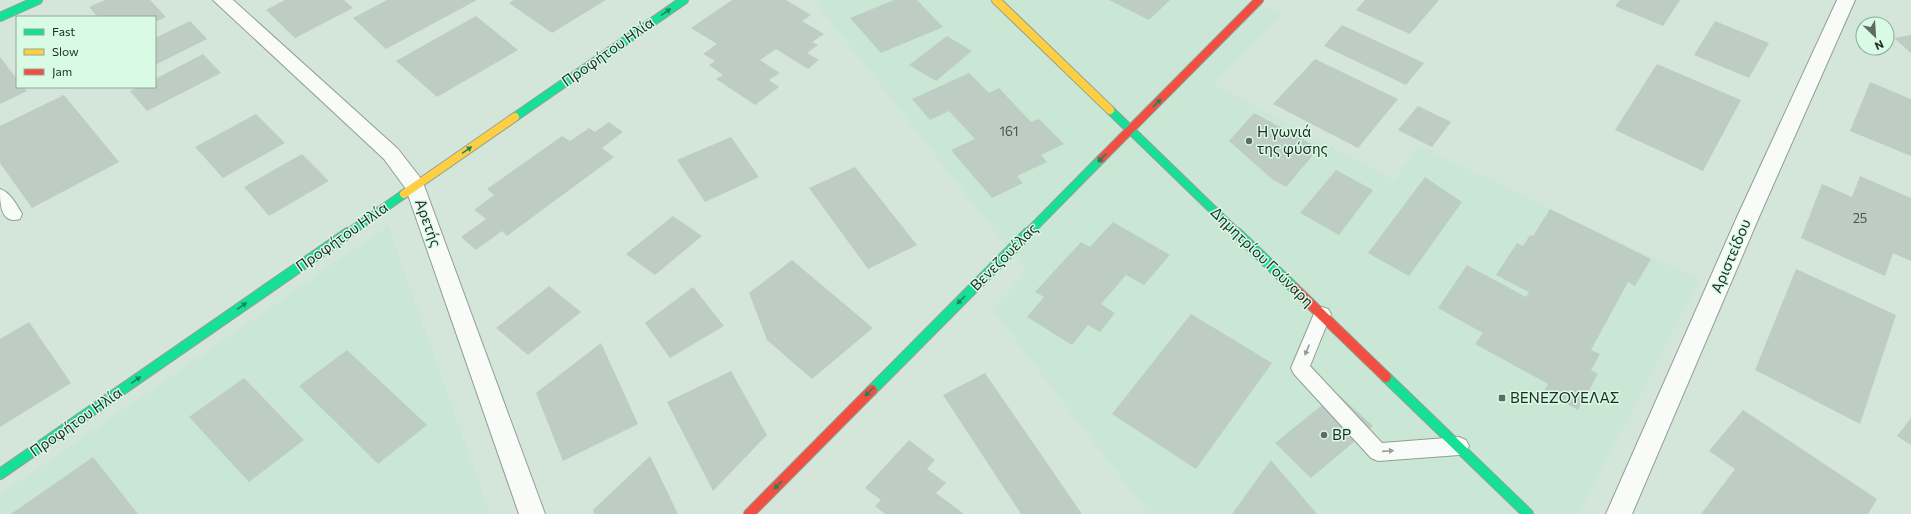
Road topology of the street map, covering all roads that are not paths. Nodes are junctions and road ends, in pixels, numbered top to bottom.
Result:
1 (38, 0) edge
2 (222, 0) edge
3 (684, 0) edge
4 (996, 0) edge
5 (1259, 0) edge
6 (1846, 0) edge
7 (0, 17) edge
8 (1129, 131) junction
9 (415, 186) junction
10 (0, 195) edge
11 (14, 214) dead end
12 (1322, 314) junction
13 (1459, 446) junction
14 (0, 474) edge
15 (532, 514) edge
16 (749, 514) edge
17 (1528, 514) edge
18 (1620, 514) edge

1 - 7 street
2 - 9 street, Αρετής
9 -> 3 street, Προφήτου Ηλία
4 - 8 street, Δημητρίου Γούναρη
8 -> 5 street, Βενεζουέλας
6 - 18 street, Αριστείδου
8 - 12 street, Δημητρίου Γούναρη
8 -> 16 street, Βενεζουέλας
14 -> 9 street, Προφήτου Ηλία
9 - 15 street, Αρετής
10 - 11 lane
12 - 13 street, Δημητρίου Γούναρη
12 -> 13 lane
13 - 17 street, Δημητρίου Γούναρη

